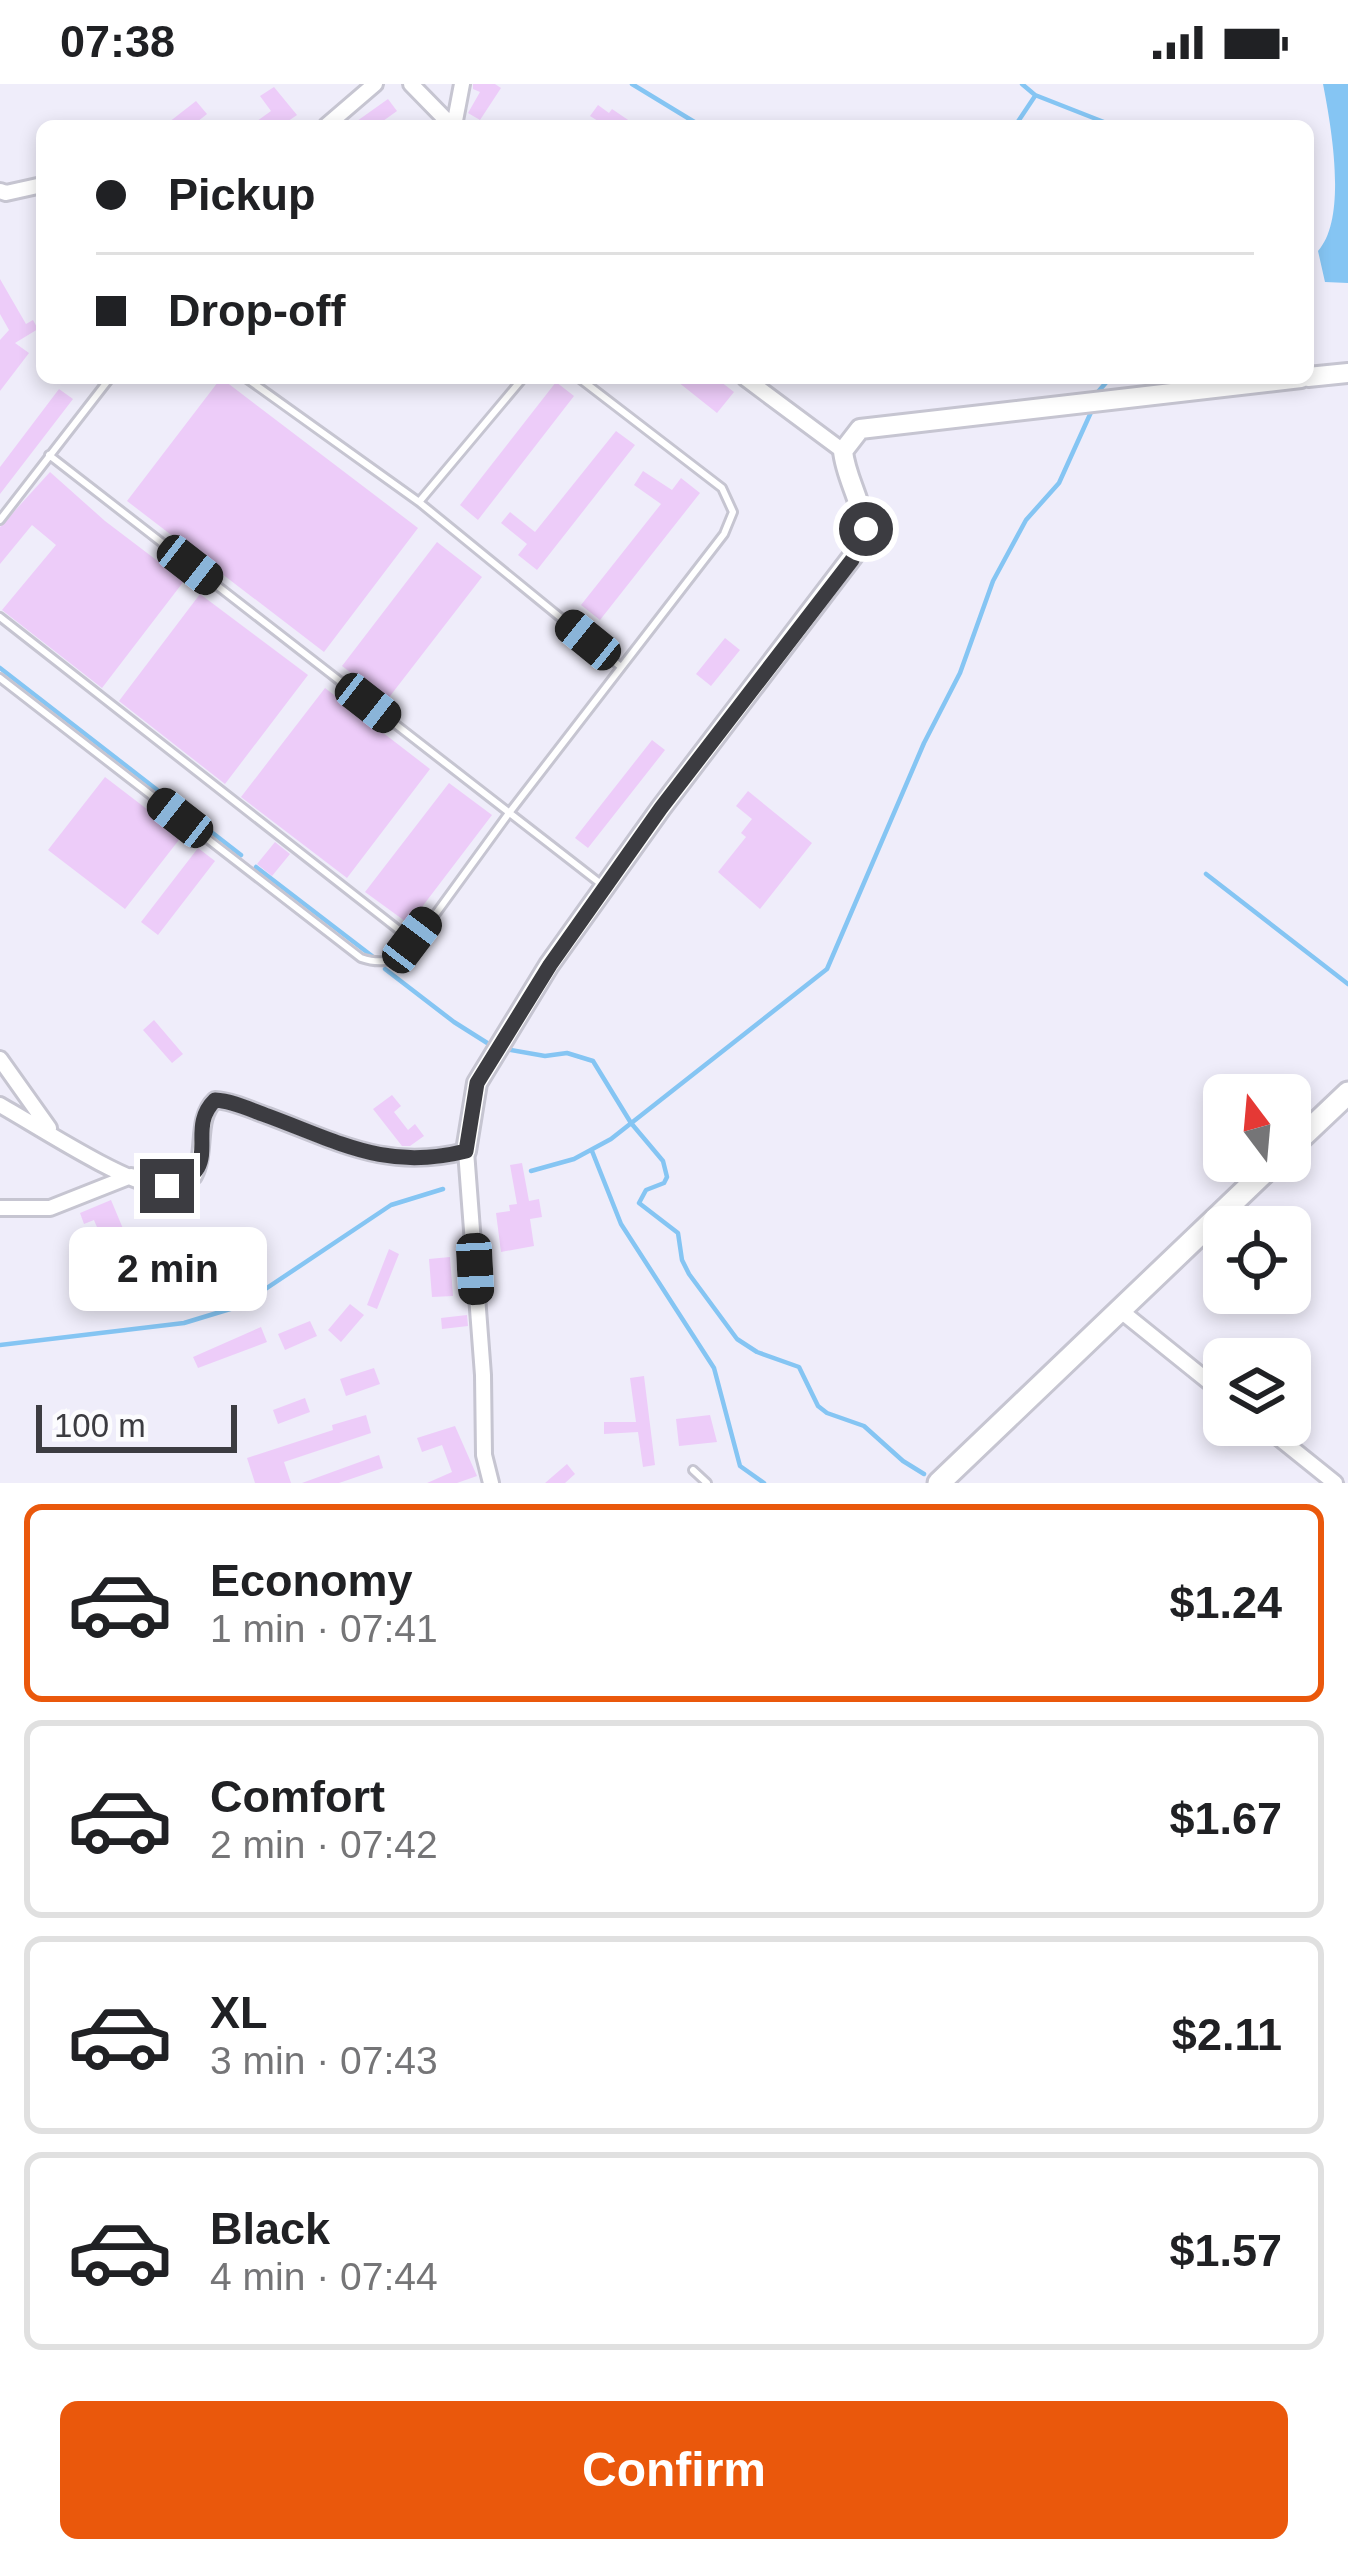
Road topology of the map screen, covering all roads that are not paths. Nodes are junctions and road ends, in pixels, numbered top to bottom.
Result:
1 (375, 84) edge
2 (411, 84) edge
3 (462, 84) edge
4 (333, 120) edge
5 (447, 120) edge
6 (454, 120) edge
7 (36, 186) edge
8 (2, 195) edge
9 (1348, 373) edge
10 (1314, 377) edge
11 (105, 384) edge
12 (254, 384) edge
13 (518, 384) edge
14 (587, 384) edge
15 (753, 384) edge
16 (1253, 384) edge
17 (843, 451) junction
18 (49, 455) junction
19 (419, 502) junction
20 (0, 520) edge
21 (0, 617) edge
22 (621, 667) junction
23 (0, 678) edge
24 (509, 813) junction
25 (604, 886) junction
26 (412, 940) junction
27 (0, 1059) edge
28 (1348, 1093) edge
29 (0, 1105) edge
30 (1311, 1128) edge
31 (54, 1136) junction
32 (466, 1151) junction
33 (131, 1176) junction
34 (1254, 1182) edge
35 (0, 1208) edge
36 (1120, 1311) junction
37 (1203, 1377) edge
38 (1289, 1446) edge
39 (693, 1470) dead end
40 (491, 1483) edge
41 (707, 1483) edge
42 (939, 1483) edge
43 (1335, 1483) edge

1 - 4 street
2 - 5 street
3 - 6 street
7 - 8 street
9 - 10 street
11 - 18 lane
12 - 19 lane
13 - 19 lane
14 - 22 lane
15 - 17 street
16 - 17 street
17 - 25 street
18 - 20 lane
18 - 24 lane
19 - 22 lane
21 - 26 lane
22 - 24 lane
23 - 26 lane
24 - 25 lane
24 - 26 lane
25 - 32 street
27 - 31 street
28 - 30 main road
29 - 31 street
31 - 33 street
32 - 33 street
32 - 40 street
33 - 35 street
34 - 36 main road
36 - 37 street
36 - 42 main road
38 - 43 street
39 - 41 lane

